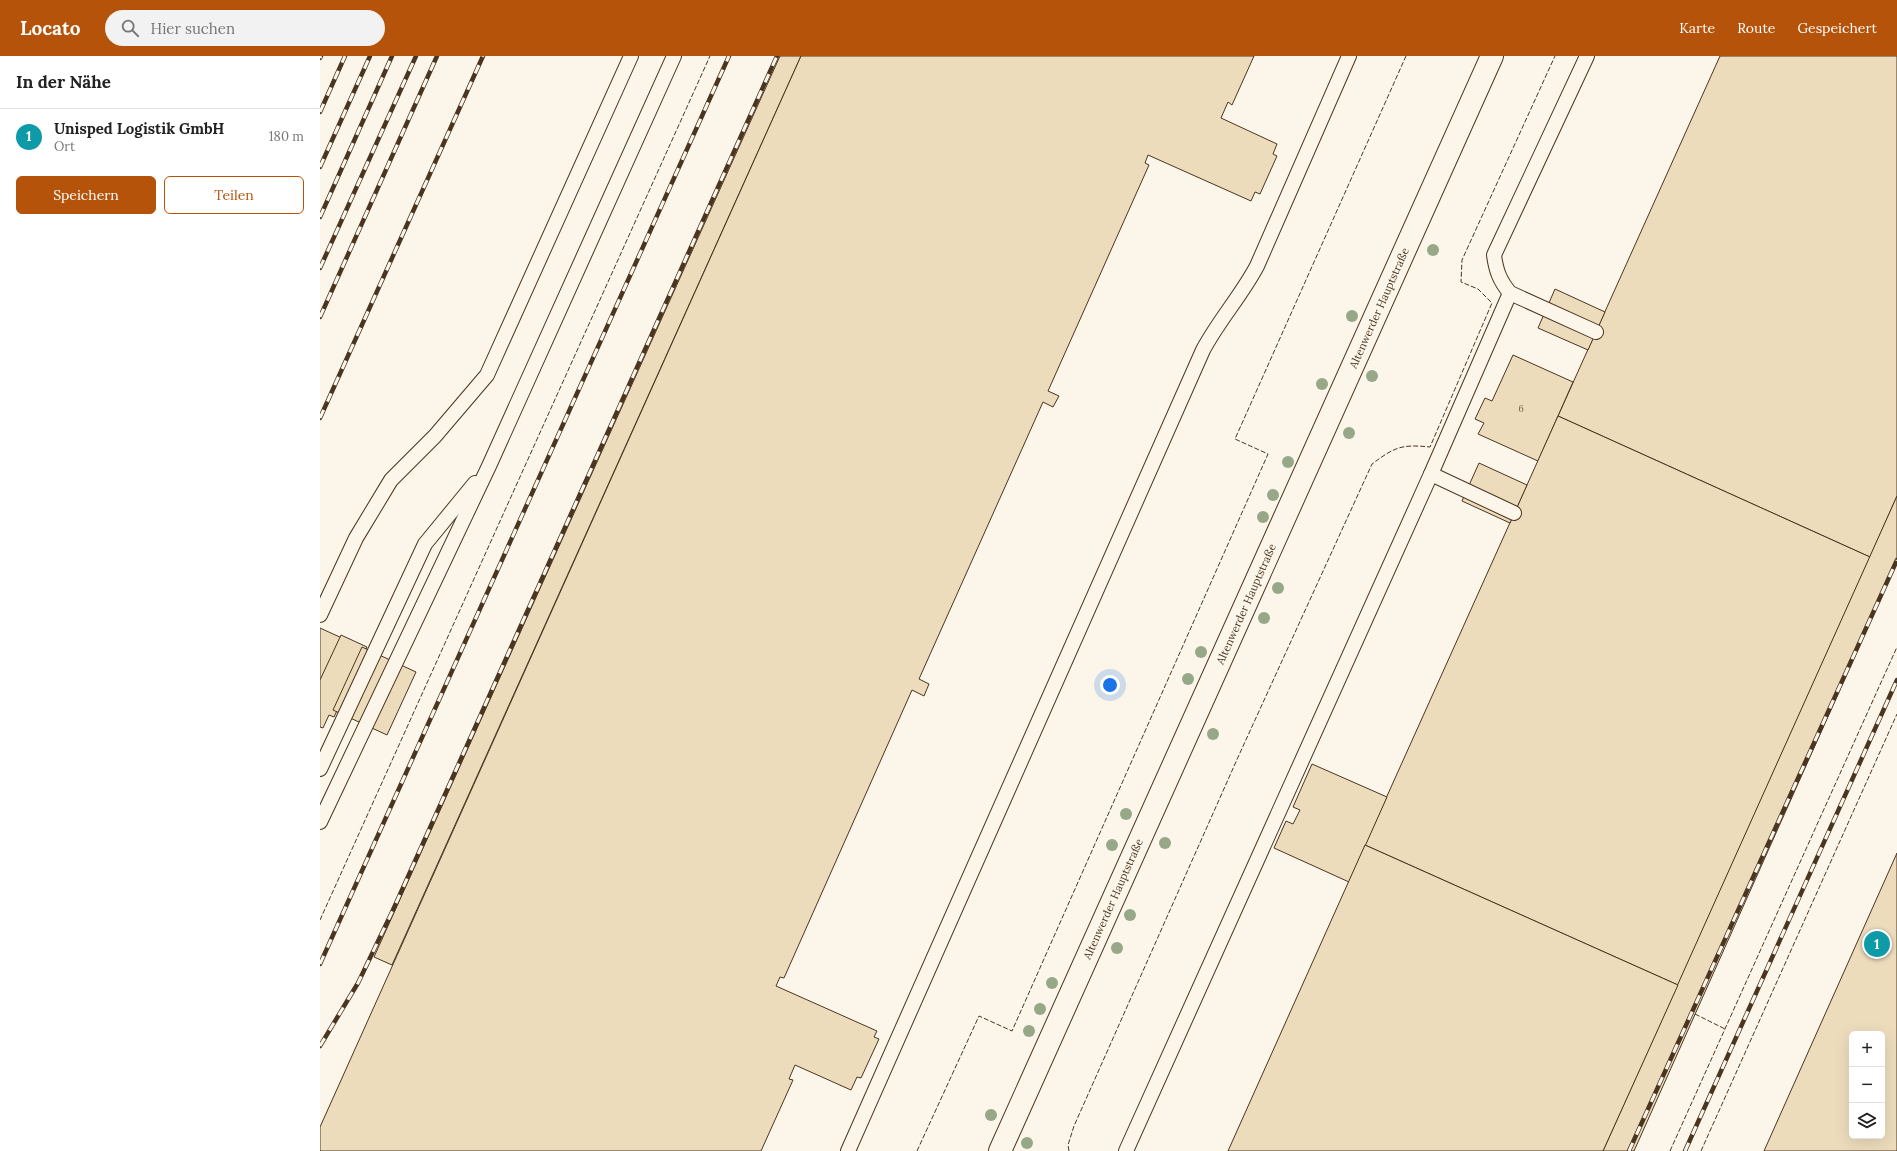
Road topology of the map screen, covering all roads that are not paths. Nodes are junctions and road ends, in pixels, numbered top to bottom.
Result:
1 (631, 56) edge
2 (674, 56) edge
3 (1349, 56) edge
4 (1492, 56) edge
5 (1587, 56) edge
6 (1510, 293) junction
7 (1596, 332) dead end
8 (489, 466) junction
9 (1431, 474) junction
10 (1514, 513) dead end
11 (320, 615) edge
12 (320, 769) edge
13 (320, 822) edge
14 (848, 1151) edge
15 (1000, 1151) edge
16 (1126, 1151) edge

1 - 11 lane
2 - 8 lane
3 - 14 lane
4 - 15 street, Altenwerder Hauptstraße
5 - 6 lane
6 - 7 lane
6 - 9 lane
8 - 12 lane
8 - 13 lane
9 - 10 lane
9 - 16 lane

